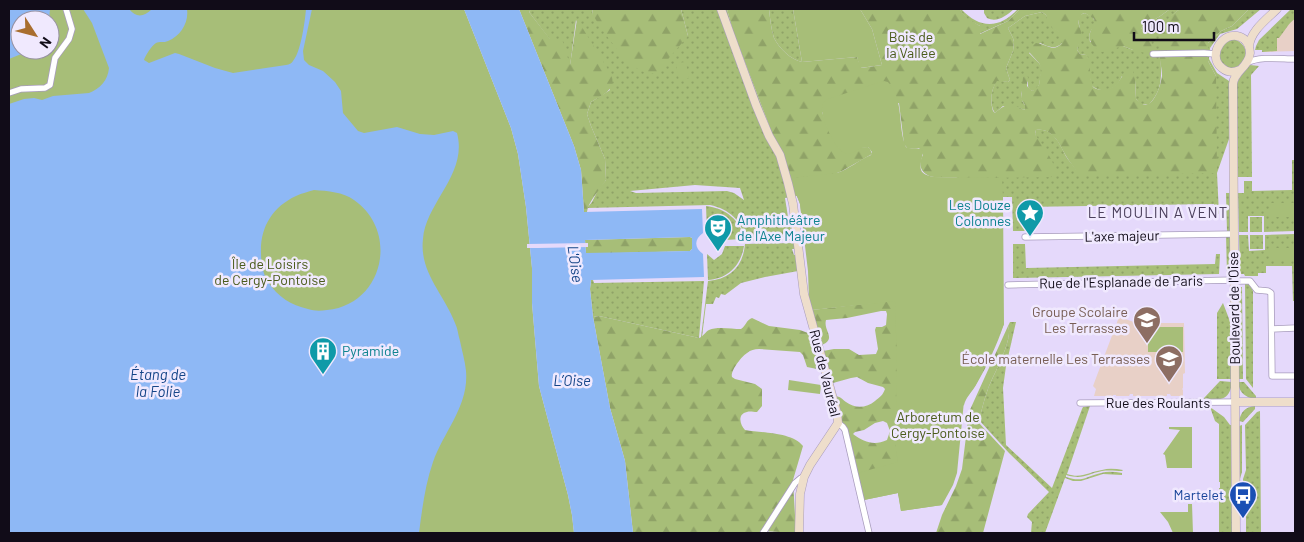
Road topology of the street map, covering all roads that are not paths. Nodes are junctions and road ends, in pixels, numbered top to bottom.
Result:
1 (66, 9) edge
2 (721, 9) edge
3 (1277, 9) edge
4 (1255, 32) junction
5 (1239, 37) junction
6 (1249, 49) junction
7 (1154, 54) dead end
8 (1215, 54) junction
9 (1262, 59) junction
10 (1295, 59) edge
11 (1247, 63) junction
12 (1240, 70) junction
13 (1226, 71) junction
14 (1233, 83) junction
15 (9, 93) edge
16 (1234, 234) junction
17 (1025, 238) dead end
18 (1234, 280) junction
19 (1008, 285) dead end
20 (1295, 328) edge
21 (1272, 329) junction
22 (1295, 376) edge
23 (1236, 402) junction
24 (1295, 402) edge
25 (1080, 403) dead end
26 (838, 423) junction
27 (804, 478) junction
28 (763, 533) edge
29 (799, 533) edge
30 (869, 533) edge
31 (1236, 533) edge

1 - 15 street
2 - 26 main road, Rue de Vauréal
3 - 4 main road
4 - 5 main road
4 - 6 main road
5 - 6 main road
5 - 8 main road
6 - 9 street
6 - 11 main road
7 - 8 street
8 - 13 main road
9 - 10 street
9 - 11 street
11 - 12 main road
12 - 13 main road
12 - 14 main road, Boulevard de l'Oise
13 - 14 main road, Boulevard de l'Oise
14 - 16 main road, Boulevard de l'Oise
16 - 17 street, L'axe majeur
16 - 18 main road, Boulevard de l'Oise
18 - 19 street, Rue de l'Esplanade de Paris
18 - 21 street, Rue de l'Esplanade de Paris
18 - 23 main road, Boulevard de l'Oise
20 - 21 street
21 - 22 street
23 - 24 main road
23 - 25 street, Rue des Roulants
23 - 31 main road, Boulevard de l'Oise
26 - 27 main road, Rue de Vauréal
26 - 30 street
27 - 28 street
27 - 29 main road, Rue de Vauréal

